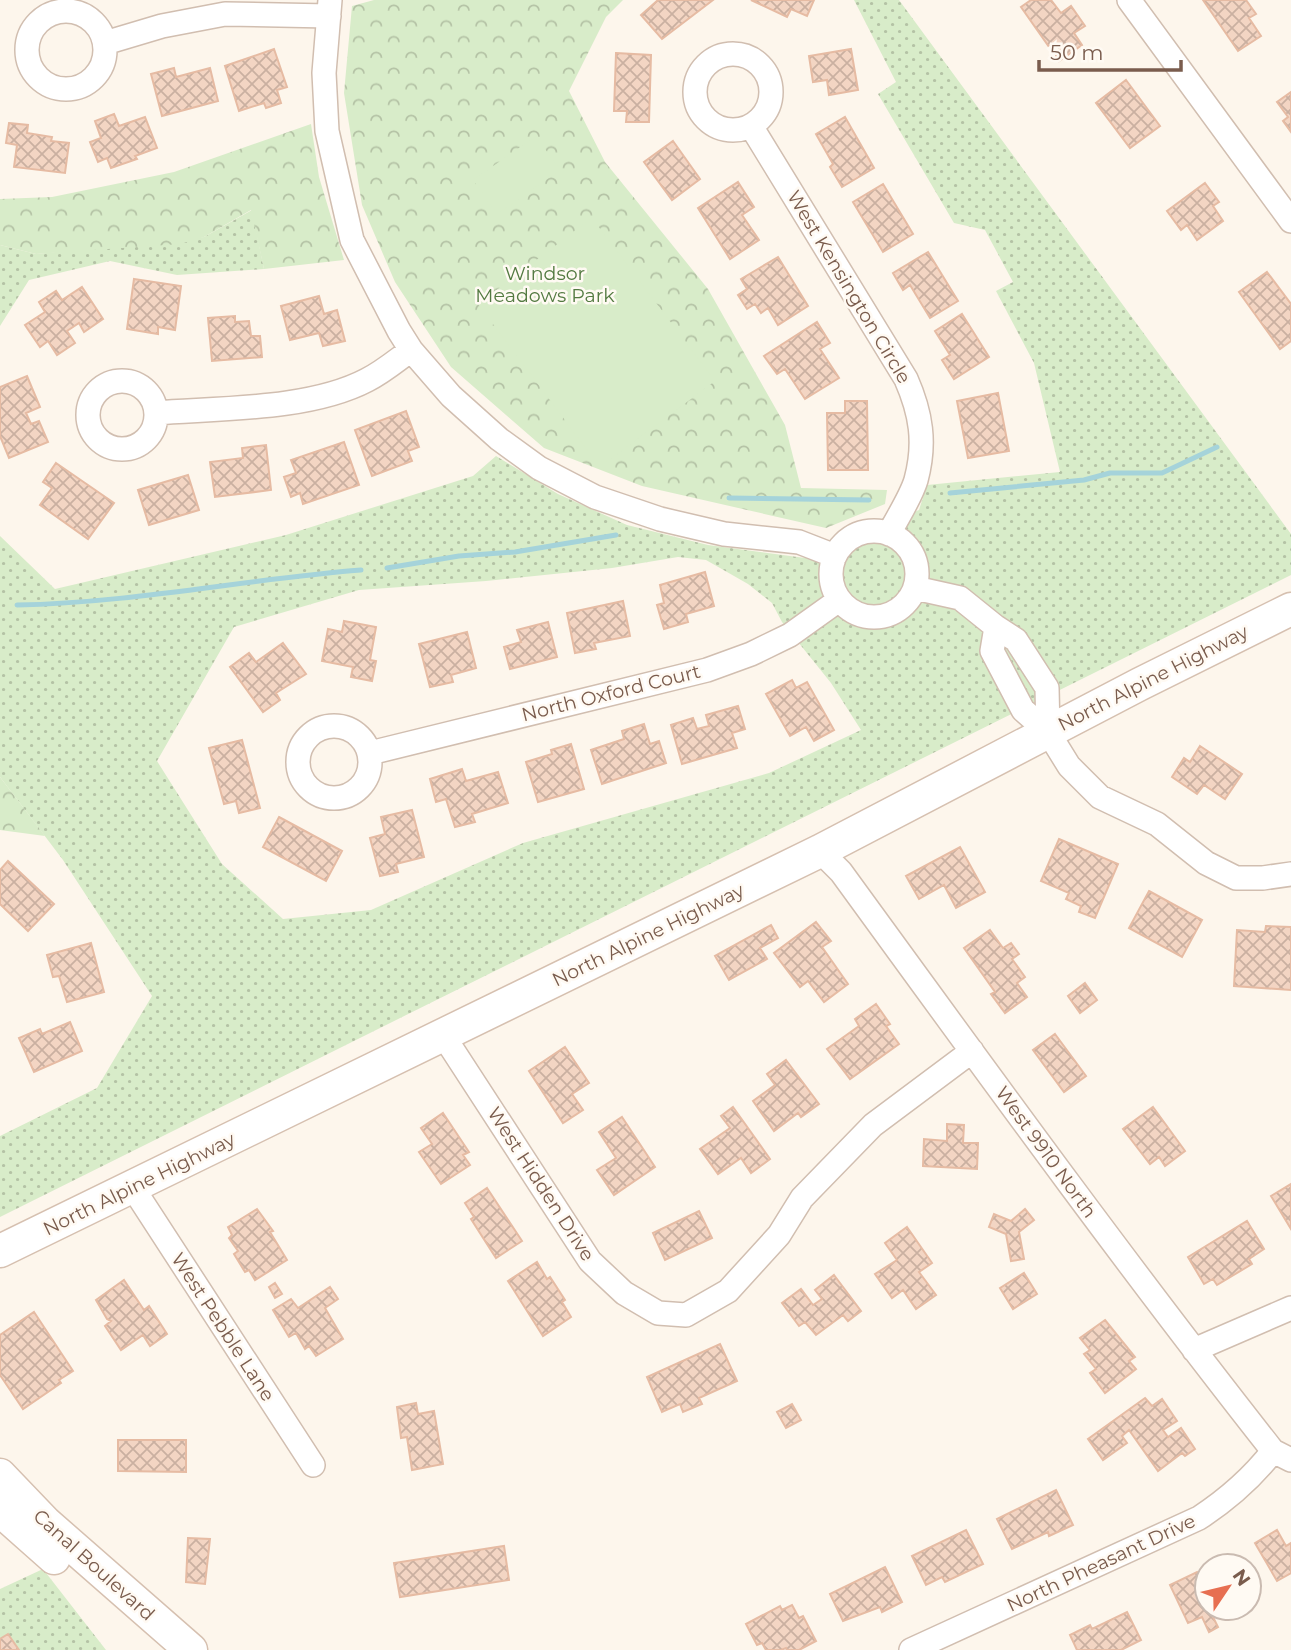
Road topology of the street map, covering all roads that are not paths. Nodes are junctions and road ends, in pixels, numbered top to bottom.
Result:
1 (1129, 0) edge
2 (330, 8) edge
3 (105, 43) dead end
4 (751, 126) dead end
5 (1289, 214) edge
6 (411, 350) junction
7 (156, 413) dead end
8 (889, 534) junction
9 (835, 556) junction
10 (915, 588) junction
11 (839, 600) junction
12 (1291, 609) edge
13 (996, 627) junction
14 (1048, 732) junction
15 (370, 753) dead end
16 (820, 851) junction
17 (1291, 874) edge
18 (443, 1035) junction
19 (972, 1051) junction
20 (133, 1188) junction
21 (0, 1251) edge
22 (1291, 1308) edge
23 (1194, 1350) junction
24 (1282, 1455) edge
25 (313, 1465) dead end
26 (0, 1475) edge
27 (0, 1510) edge
28 (161, 1650) edge
29 (191, 1650) edge
30 (911, 1650) edge

1 - 5 street
2 - 3 street
2 - 6 street
4 - 8 street, West Kensington Circle
6 - 7 street
6 - 9 street
8 - 9 street
8 - 10 street
9 - 11 street
10 - 11 street
10 - 13 street
11 - 15 street, North Oxford Court
12 - 14 main road, North Alpine Highway
13 - 14 street
13 - 14 street
14 - 16 main road, North Alpine Highway
14 - 17 street
16 - 18 main road, North Alpine Highway
16 - 19 street, West 9910 North
18 - 19 street, West Hidden Drive
18 - 20 main road, North Alpine Highway
19 - 23 street, West 9910 North
20 - 21 main road, North Alpine Highway
20 - 25 street, West Pebble Lane
22 - 23 street
23 - 24 street, West 9910 North
24 - 30 street, North Pheasant Drive
26 - 29 main road, Canal Boulevard
27 - 28 main road, Canal Boulevard

